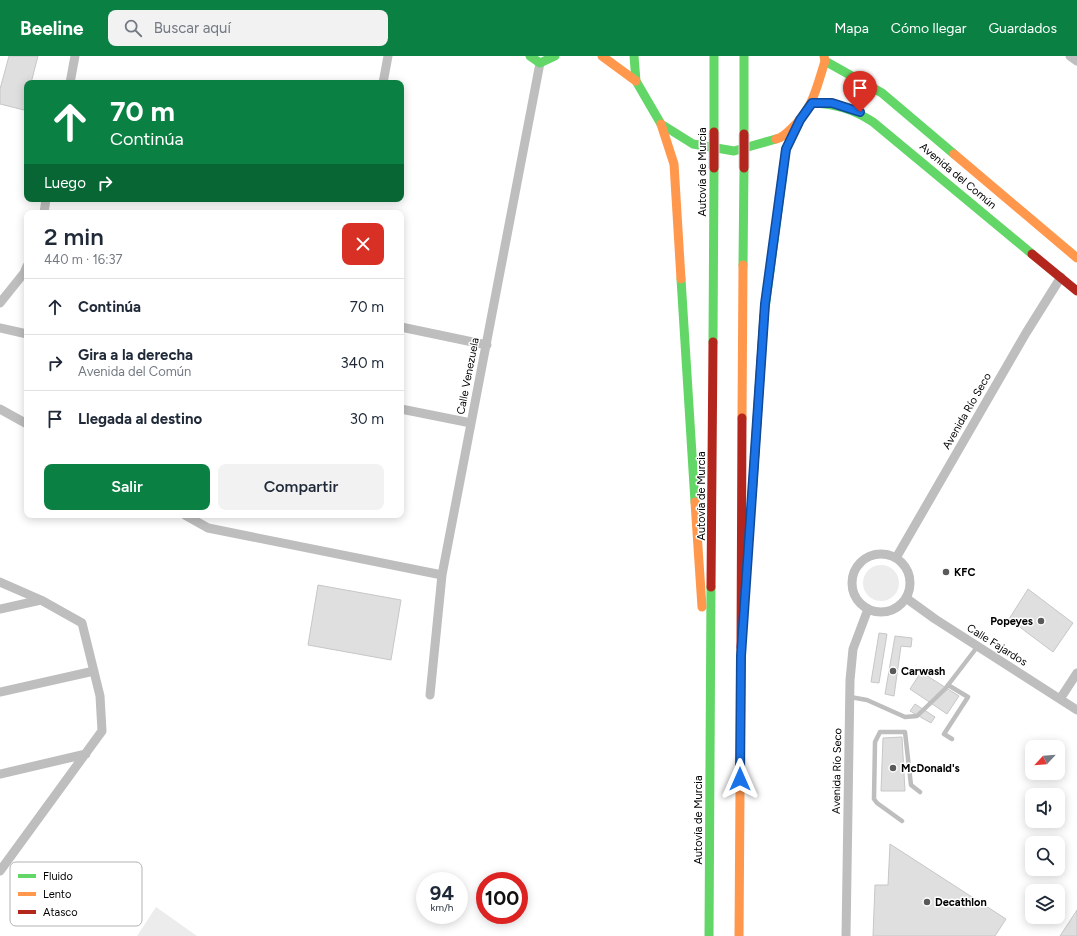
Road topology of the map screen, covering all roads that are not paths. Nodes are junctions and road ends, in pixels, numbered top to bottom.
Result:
1 (75, 56) edge
2 (388, 56) edge
3 (530, 56) edge
4 (555, 56) edge
5 (602, 56) edge
6 (634, 56) edge
7 (714, 56) edge
8 (744, 56) edge
9 (1070, 56) edge
10 (825, 58) edge
11 (1077, 61) edge
12 (540, 63) junction
13 (71, 80) edge
14 (384, 80) edge
15 (636, 81) junction
16 (812, 103) junction
17 (800, 120) junction
18 (661, 124) junction
19 (1077, 258) edge
20 (24, 273) edge
21 (1061, 277) junction
22 (1077, 291) edge
23 (0, 302) edge
24 (404, 327) edge
25 (0, 328) edge
26 (24, 333) edge
27 (487, 345) junction
28 (0, 409) edge
29 (404, 410) edge
30 (24, 422) edge
31 (471, 423) junction
32 (190, 518) edge
33 (896, 558) junction
34 (442, 575) junction
35 (0, 582) edge
36 (906, 598) junction
37 (41, 600) junction
38 (868, 609) junction
39 (0, 610) edge
40 (978, 646) junction
41 (741, 656) junction
42 (94, 671) junction
43 (1077, 673) edge
44 (948, 685) junction
45 (0, 692) edge
46 (430, 695) dead end
47 (850, 697) junction
48 (1060, 699) junction
49 (1077, 710) edge
50 (711, 736) junction
51 (952, 739) dead end
52 (86, 754) junction
53 (0, 774) edge
54 (920, 792) dead end
55 (902, 821) dead end
56 (11, 856) junction
57 (0, 859) edge
58 (0, 871) edge
59 (710, 936) edge
60 (739, 936) edge
61 (846, 936) edge

1 - 13 street
2 - 14 street
3 - 12 main road
4 - 12 main road
5 - 15 main road
6 - 15 main road
7 - 50 main road, Autovía de Murcia, bridge
8 - 41 main road, bridge
9 - 11 street
10 - 16 main road
10 - 19 main road, Avenida del Común
12 - 27 street, Calle Venezuela
15 - 18 main road
16 - 17 main road
16 - 21 main road, Avenida del Común
17 - 18 main road
17 - 41 main road
18 - 50 main road
20 - 23 street
21 - 22 main road, Avenida del Común
21 - 33 street, Avenida Río Seco
24 - 27 street
25 - 26 street
27 - 31 street, Calle Venezuela
28 - 30 street
29 - 31 street
31 - 34 street, Calle Venezuela
32 - 34 street
33 - 36 street
33 - 38 street
34 - 46 street, Calle Venezuela
35 - 37 street
36 - 38 street
36 - 40 street, Calle Fajardos
37 - 39 street
37 - 42 street
38 - 47 street, Avenida Río Seco
40 - 44 lane
40 - 48 street, Calle Fajardos
41 - 60 main road
42 - 45 street
42 - 52 street
43 - 48 street
44 - 47 lane
44 - 51 lane
47 - 61 street, Avenida Río Seco
48 - 49 street, Calle Fajardos
50 - 59 main road, Autovía de Murcia
52 - 53 street
52 - 56 street
54 - 55 lane
56 - 57 street
56 - 58 street

